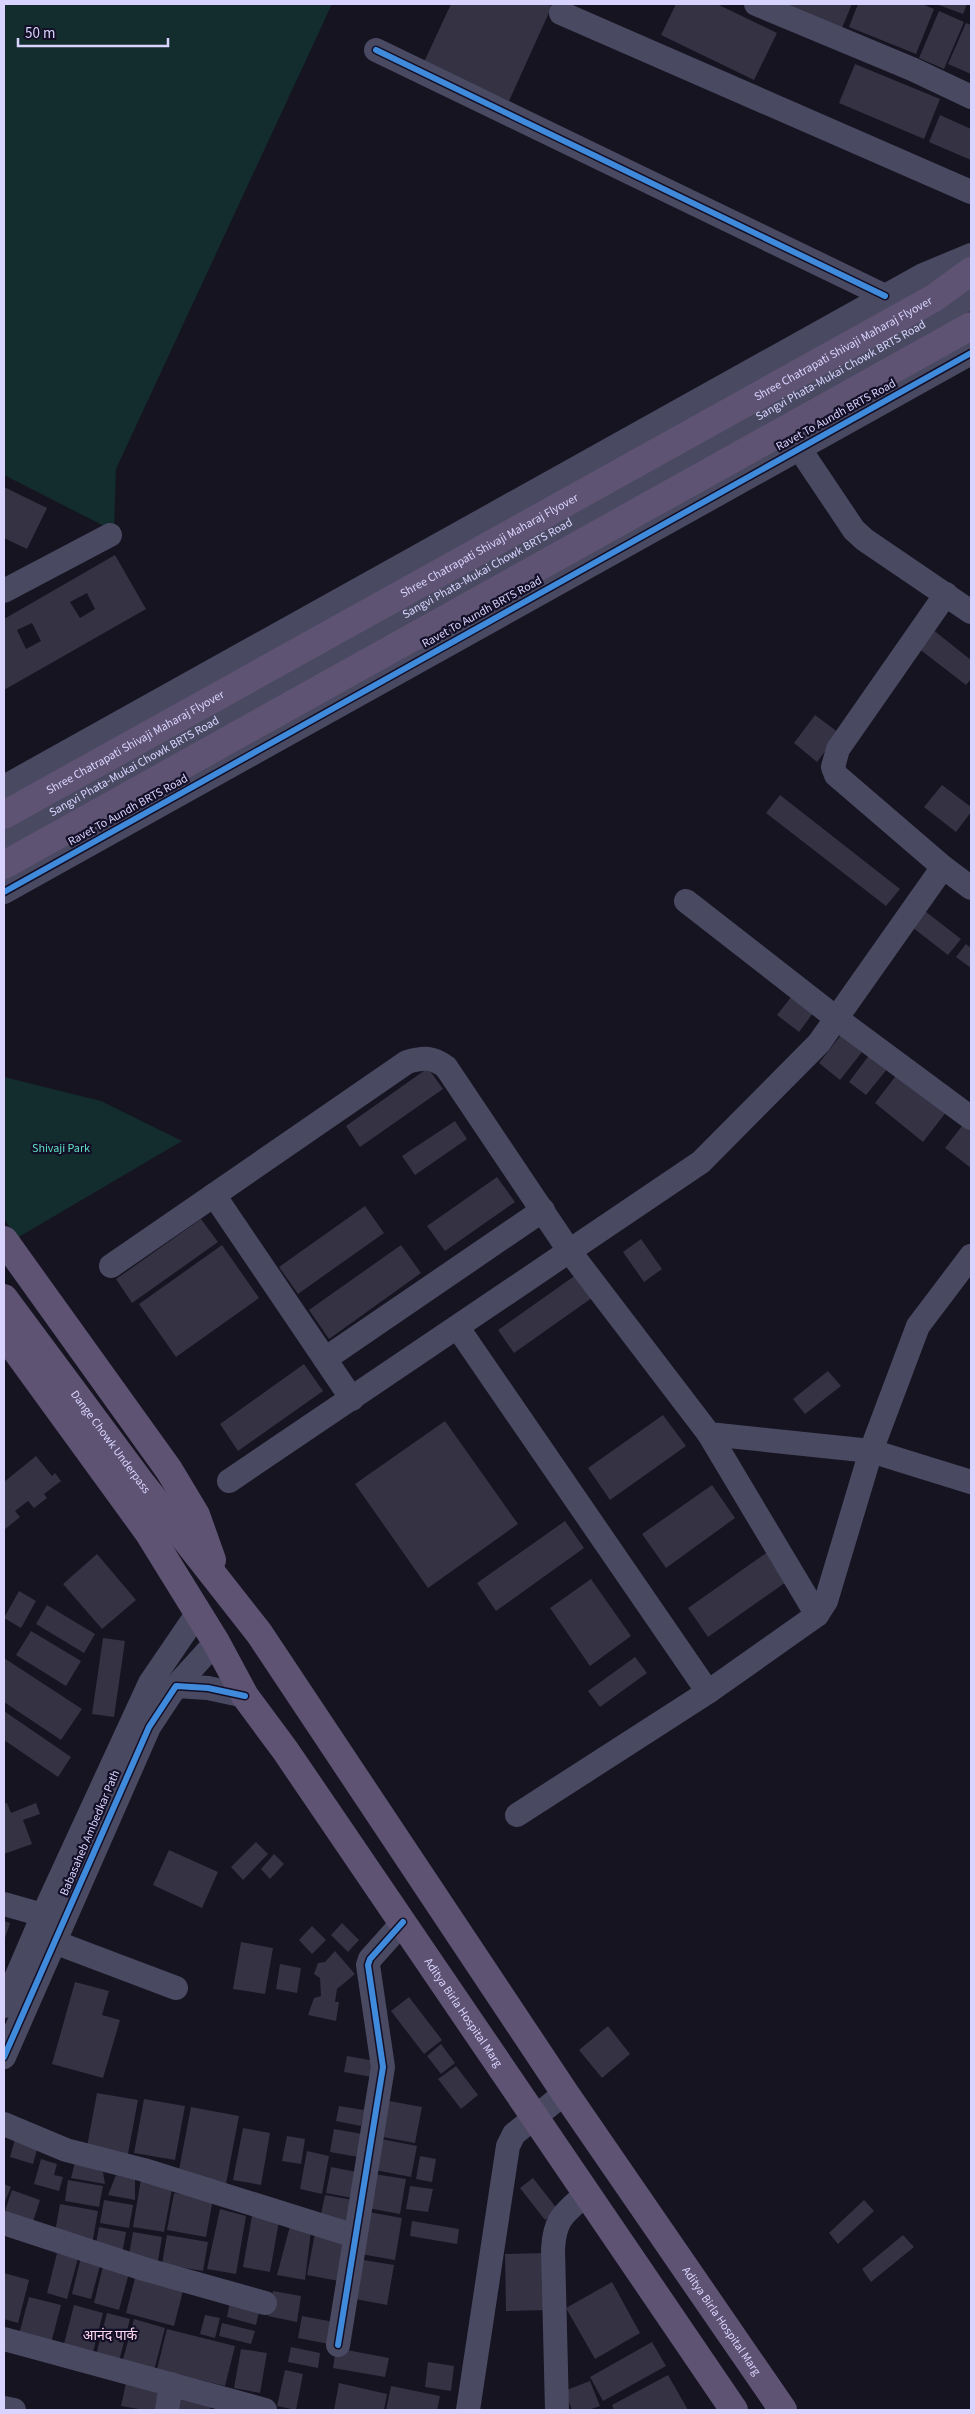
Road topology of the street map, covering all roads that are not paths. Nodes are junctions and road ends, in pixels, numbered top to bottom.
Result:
1 (756, 4) edge
2 (561, 13) dead end
3 (376, 50) dead end
4 (971, 97) edge
5 (971, 192) edge
6 (971, 255) edge
7 (971, 271) edge
8 (885, 296) junction
9 (971, 297) edge
10 (966, 338) edge
11 (799, 448) junction
12 (110, 535) dead end
13 (4, 591) edge
14 (946, 594) junction
15 (971, 612) edge
16 (4, 787) edge
17 (4, 815) edge
18 (4, 839) edge
19 (4, 865) edge
20 (942, 867) junction
21 (971, 888) edge
22 (4, 892) edge
23 (686, 901) dead end
24 (836, 1018) junction
25 (971, 1118) edge
26 (214, 1195) junction
27 (543, 1210) junction
28 (4, 1240) edge
29 (570, 1252) junction
30 (971, 1256) edge
31 (111, 1266) dead end
32 (4, 1298) edge
33 (458, 1328) junction
34 (4, 1334) edge
35 (326, 1359) junction
36 (4, 1361) edge
37 (352, 1399) junction
38 (709, 1434) junction
39 (871, 1451) junction
40 (229, 1481) dead end
41 (971, 1482) edge
42 (148, 1532) junction
43 (220, 1583) junction
44 (197, 1614) junction
45 (817, 1615) junction
46 (259, 1633) joint
47 (216, 1642) junction
48 (176, 1686) junction
49 (708, 1692) junction
50 (244, 1696) junction
51 (518, 1815) dead end
52 (4, 1904) edge
53 (403, 1922) junction
54 (44, 1930) junction
55 (176, 1988) dead end
56 (4, 2006) edge
57 (4, 2057) edge
58 (565, 2092) junction
59 (534, 2116) junction
60 (4, 2124) edge
61 (587, 2193) junction
62 (4, 2223) edge
63 (354, 2236) junction
64 (264, 2303) dead end
65 (4, 2339) edge
66 (338, 2345) dead end
67 (171, 2384) junction
68 (4, 2408) edge
69 (14, 2410) edge
70 (167, 2410) edge
71 (260, 2410) edge
72 (468, 2410) edge
73 (557, 2410) edge
74 (734, 2410) edge
75 (783, 2410) edge

1 - 4 street
2 - 5 street
3 - 8 street
6 - 8 street
7 - 17 main road, Shree Chatrapati Shivaji Maharaj Flyover
8 - 16 street
9 - 18 street, Sangvi Phata-Mukai Chowk BRTS Road
10 - 11 street, Ravet To Aundh BRTS Road
10 - 19 main road
11 - 14 street
11 - 22 street, Ravet To Aundh BRTS Road
12 - 13 street
14 - 15 street
14 - 20 street
20 - 21 street
20 - 24 street
23 - 24 street
24 - 25 street
24 - 29 street
26 - 27 street
26 - 31 street
26 - 35 street
27 - 29 street
27 - 35 street
28 - 43 main road
29 - 33 street
29 - 38 street
30 - 39 street
32 - 43 main road, Dange Chowk Underpass
33 - 37 street
33 - 49 street
34 - 42 main road, Dange Chowk Underpass
35 - 37 street
36 - 42 main road
37 - 40 street
38 - 39 street
38 - 45 street
39 - 41 street
39 - 45 street
42 - 44 main road, Dange Chowk Underpass
43 - 46 main road, Dange Chowk Underpass
44 - 47 main road, Aditya Birla Hospital Marg
44 - 54 street, Babasaheb Ambedkar Path
45 - 49 street
46 - 58 main road, Aditya Birla Hospital Marg
47 - 48 street, Babasaheb Ambedkar Path
47 - 50 main road, Aditya Birla Hospital Marg
48 - 50 street
48 - 54 street, Babasaheb Ambedkar Path
49 - 51 street
50 - 53 main road, Aditya Birla Hospital Marg
52 - 54 street
53 - 59 main road, Aditya Birla Hospital Marg
53 - 63 street
54 - 55 street
54 - 56 street, Babasaheb Ambedkar Path
54 - 57 street, Babasaheb Ambedkar Path
58 - 59 street
58 - 75 main road, Aditya Birla Hospital Marg
59 - 61 main road, Aditya Birla Hospital Marg
59 - 72 street
60 - 63 street
61 - 73 street
61 - 74 main road, Aditya Birla Hospital Marg
62 - 64 street
63 - 66 street
65 - 67 street
67 - 70 street
67 - 71 street
68 - 69 street

